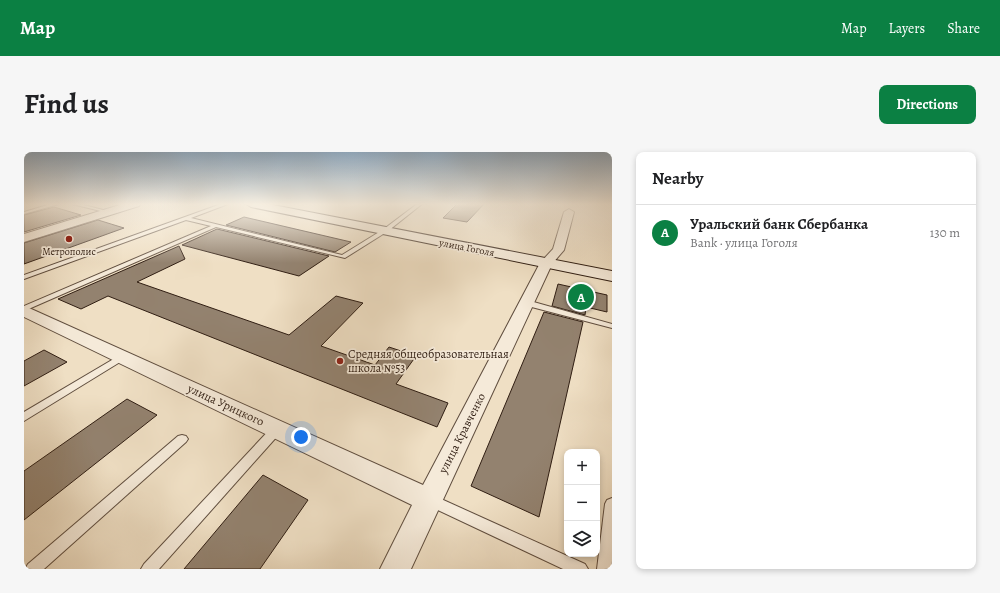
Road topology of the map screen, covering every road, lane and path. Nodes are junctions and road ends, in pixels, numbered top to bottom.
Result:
1 (72, 223) edge
2 (169, 223) edge
3 (205, 223) edge
4 (355, 223) edge
5 (395, 223) edge
6 (566, 223) edge
7 (215, 226) junction
8 (386, 230) junction
9 (24, 238) edge
10 (546, 263) junction
11 (612, 276) edge
12 (24, 277) edge
13 (527, 303) junction
14 (24, 310) edge
15 (612, 326) edge
16 (122, 357) junction
17 (24, 417) edge
18 (277, 429) junction
19 (182, 440) dead end
20 (428, 500) junction
21 (612, 504) edge
22 (34, 569) edge
23 (149, 569) edge
24 (395, 569) edge
25 (580, 569) edge
26 (605, 569) edge

1 - 9 main road
2 - 12 lane
3 - 7 lane
4 - 8 main road, улица Гоголя
5 - 8 lane
6 - 10 street, улица Кравченко
7 - 8 lane
7 - 14 lane
8 - 10 main road, улица Гоголя
10 - 11 main road, улица Гоголя
10 - 13 street, улица Кравченко
13 - 15 lane
13 - 20 street, улица Кравченко
14 - 16 street, улица Урицкого
16 - 17 lane
16 - 18 street, улица Урицкого
18 - 20 street, улица Урицкого
18 - 23 lane
19 - 22 lane
20 - 24 street, улица Кравченко
20 - 25 lane
21 - 26 lane

